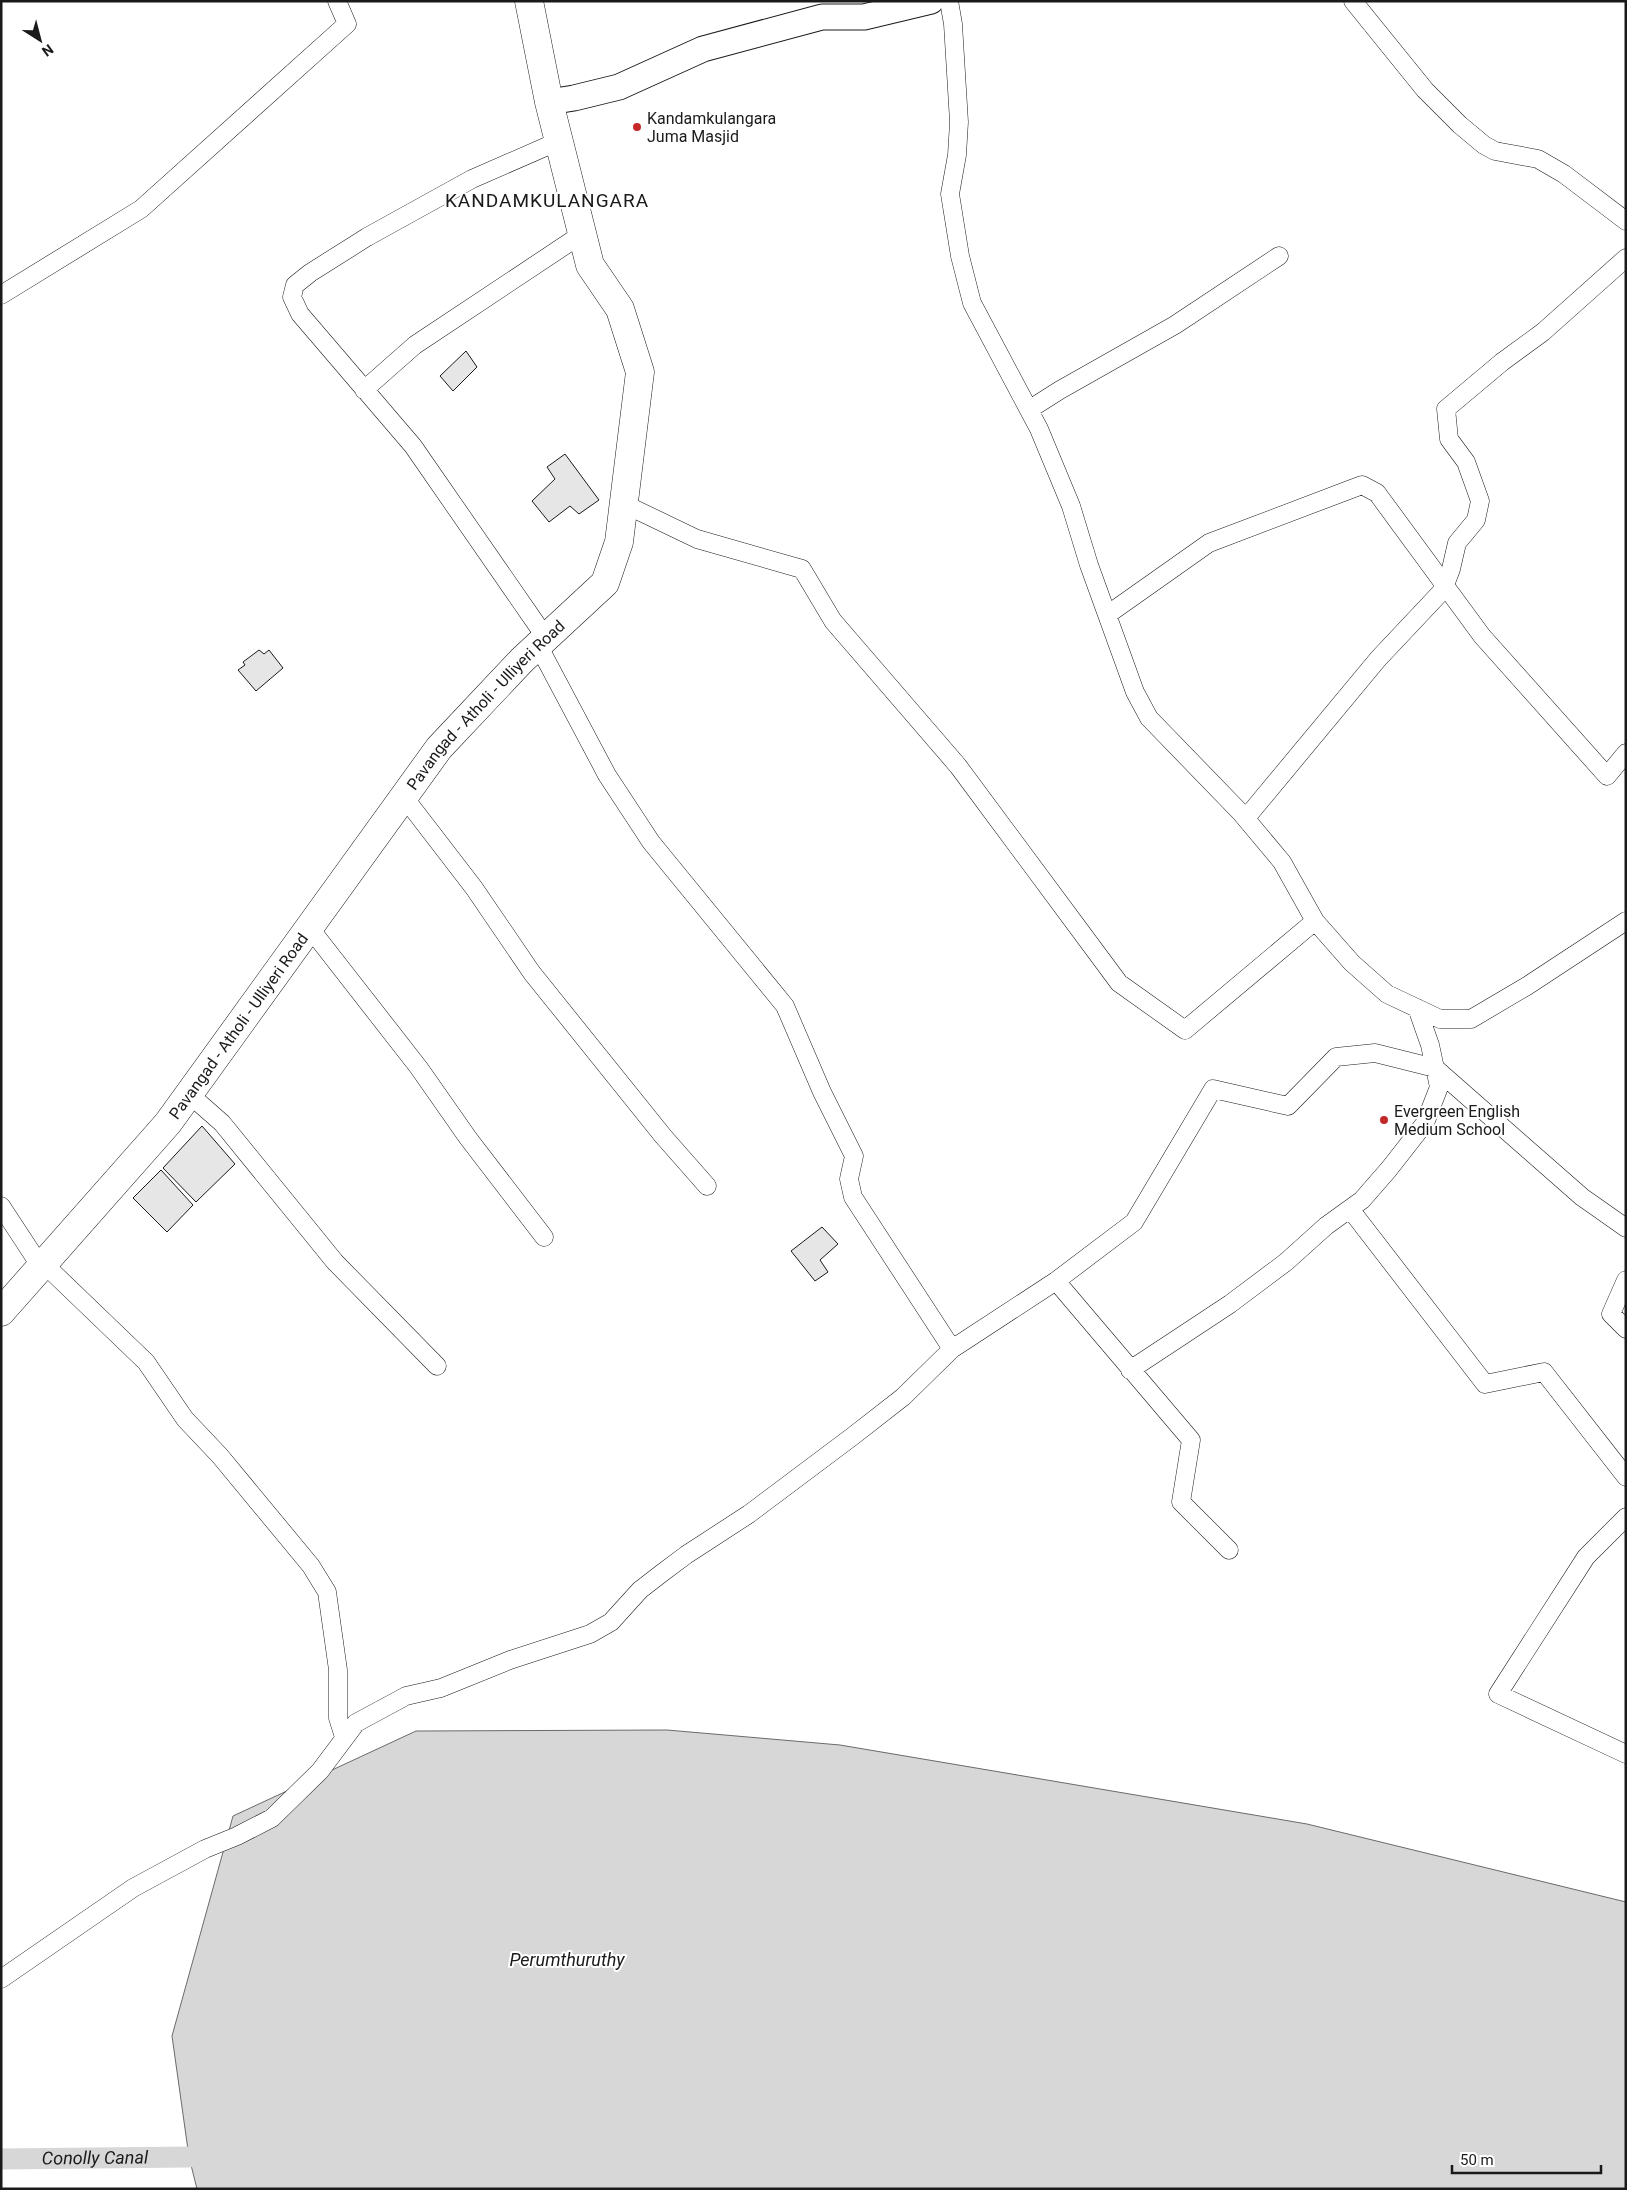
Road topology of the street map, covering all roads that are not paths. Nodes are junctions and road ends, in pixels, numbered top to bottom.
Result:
1 (337, 1) edge
2 (530, 1) edge
3 (931, 1) edge
4 (949, 1) edge
5 (1353, 1) edge
6 (549, 102) junction
7 (559, 141) junction
8 (1626, 221) edge
9 (582, 234) junction
10 (1279, 256) dead end
11 (1626, 258) edge
12 (1, 296) edge
13 (364, 390) junction
14 (1030, 410) junction
15 (624, 504) junction
16 (1445, 586) junction
17 (1107, 615) junction
18 (542, 641) junction
19 (1626, 752) edge
20 (404, 797) junction
21 (1246, 818) junction
22 (1626, 921) edge
23 (1315, 922) junction
24 (309, 927) junction
25 (1417, 1008) junction
26 (1435, 1068) junction
27 (189, 1094) junction
28 (706, 1186) dead end
29 (1, 1206) edge
30 (1350, 1209) junction
31 (1626, 1228) edge
32 (544, 1237) dead end
33 (42, 1266) junction
34 (1626, 1280) edge
35 (1056, 1281) junction
36 (1, 1312) edge
37 (1626, 1329) edge
38 (952, 1349) junction
39 (437, 1366) dead end
40 (1130, 1370) junction
41 (1626, 1477) edge
42 (1626, 1517) edge
43 (1229, 1550) dead end
44 (344, 1737) junction
45 (1626, 1754) edge
46 (1, 1979) edge

1 - 12 street
2 - 6 main road, Pavangad - Atholi - Ulliyeri Road
3 - 6 street
4 - 14 street
5 - 8 street
6 - 7 main road, Pavangad - Atholi - Ulliyeri Road
7 - 9 main road, Pavangad - Atholi - Ulliyeri Road
7 - 13 street
9 - 13 street
9 - 15 main road, Pavangad - Atholi - Ulliyeri Road
10 - 14 street
11 - 16 street
13 - 18 street
14 - 17 street
15 - 18 main road, Pavangad - Atholi - Ulliyeri Road
15 - 23 street
16 - 17 street
16 - 19 street
16 - 21 street
17 - 21 street
18 - 20 main road, Pavangad - Atholi - Ulliyeri Road
18 - 38 street
20 - 24 main road, Pavangad - Atholi - Ulliyeri Road
20 - 28 street
21 - 23 street
22 - 25 street
23 - 25 street
24 - 27 main road, Pavangad - Atholi - Ulliyeri Road
24 - 32 street
25 - 26 street
26 - 30 street
26 - 31 street
26 - 35 street
27 - 33 main road, Pavangad - Atholi - Ulliyeri Road
27 - 39 street
29 - 33 street
30 - 40 street
30 - 41 street
33 - 36 main road, Pavangad - Atholi - Ulliyeri Road
33 - 44 street
34 - 37 street
35 - 38 street
35 - 40 street
38 - 44 street
40 - 43 street
42 - 45 street
44 - 46 street

